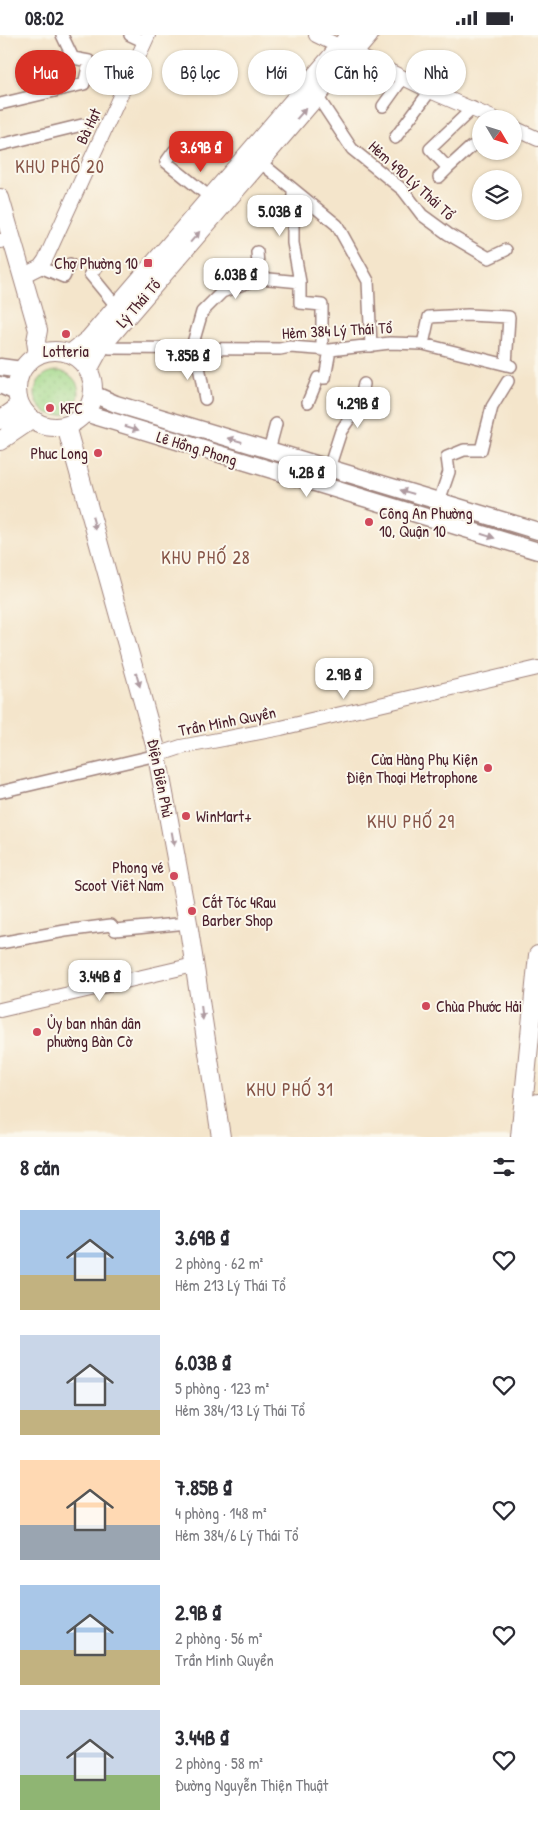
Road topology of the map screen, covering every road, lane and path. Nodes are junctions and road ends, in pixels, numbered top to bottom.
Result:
1 (62, 35) edge
2 (130, 35) edge
3 (316, 35) edge
4 (369, 35) edge
5 (146, 38) edge
6 (348, 45) edge
7 (141, 50) edge
8 (86, 60) edge
9 (86, 76) edge
10 (403, 78) junction
11 (406, 79) edge
12 (122, 95) edge
13 (427, 95) edge
14 (440, 95) edge
15 (317, 96) junction
16 (0, 103) edge
17 (383, 106) dead end
18 (473, 108) junction
19 (477, 110) edge
20 (82, 125) dead end
21 (522, 131) edge
22 (395, 138) dead end
23 (538, 139) edge
24 (0, 145) edge
25 (471, 147) dead end
26 (174, 151) dead end
27 (260, 162) junction
28 (448, 168) junction
29 (439, 177) dead end
30 (293, 190) junction
31 (0, 198) edge
32 (211, 198) junction
33 (0, 240) edge
34 (506, 250) dead end
35 (257, 252) dead end
36 (70, 264) dead end
37 (40, 267) junction
38 (97, 267) dead end
39 (22, 276) junction
40 (258, 278) junction
41 (300, 282) junction
42 (118, 307) junction
43 (104, 343) junction
44 (424, 344) junction
45 (372, 346) junction
46 (37, 348) junction
47 (194, 350) junction
48 (326, 350) junction
49 (70, 354) junction
50 (0, 367) edge
51 (22, 370) junction
52 (88, 370) junction
53 (508, 381) dead end
54 (364, 384) dead end
55 (93, 395) junction
56 (205, 399) dead end
57 (17, 401) edge
58 (308, 402) dead end
59 (86, 413) junction
60 (0, 420) edge
61 (276, 424) dead end
62 (66, 426) junction
63 (0, 441) edge
64 (269, 449) junction
65 (329, 468) junction
66 (439, 501) junction
67 (538, 531) edge
68 (538, 551) edge
69 (538, 668) edge
70 (157, 755) junction
71 (0, 792) edge
72 (188, 923) junction
73 (0, 943) edge
74 (538, 955) edge
75 (194, 965) junction
76 (0, 1010) edge
77 (538, 1103) edge
78 (222, 1137) edge
79 (520, 1137) edge
80 (535, 1137) edge

1 - 8 street
2 - 5 street
3 - 6 street
4 - 6 main road, Lý Thái Tổ
5 - 7 street, Bà Hạt
6 - 10 street
6 - 15 main road, Lý Thái Tổ
6 - 32 main road, Lý Thái Tổ
9 - 16 street
10 - 11 street
10 - 17 street
12 - 37 street, Bà Hạt
13 - 22 street
14 - 18 street
27 -> 15 main road, Lý Thái Tổ
15 - 34 street, Hẻm 490 Lý Thái Tổ
18 - 19 street
18 - 28 street
20 - 24 street
21 - 23 street
25 - 28 street
26 - 32 street
27 - 30 street
43 -> 27 main road, Lý Thái Tổ
28 - 29 street
30 - 41 street
30 - 45 street
31 - 39 main road
32 - 42 main road, Lý Thái Tổ
33 - 46 main road
35 - 40 street
36 - 37 street
37 - 39 street
38 - 42 street
39 - 46 main road
40 - 41 street
40 - 47 street
41 - 48 street
42 - 49 main road, Lý Thái Tổ
43 - 47 street, Hẻm 384 Lý Thái Tổ
43 - 52 main road, Lý Thái Tổ
44 - 44 street, Hẻm 384 Lý Thái Tổ
44 - 45 street, Hẻm 384 Lý Thái Tổ
45 - 48 street, Hẻm 384 Lý Thái Tổ
46 - 49 main road
46 - 51 main road
47 - 48 street, Hẻm 384 Lý Thái Tổ
47 - 56 street
48 - 58 street
49 - 52 main road
50 - 51 main road
51 - 57 main road
52 - 55 main road
53 - 66 street
54 - 65 street
55 - 59 main road
64 -> 55 main road, Lê Hồng Phong
57 - 60 main road
57 - 62 main road
57 - 63 main road
59 - 62 main road
59 -> 68 main road, Lê Hồng Phong
61 - 64 street
62 -> 70 main road, Điện Biên Phủ
64 - 65 main road, Lê Hồng Phong
66 -> 65 main road, Lê Hồng Phong
66 - 67 main road, Lê Hồng Phong
69 - 70 street, Trần Minh Quyền
70 - 71 street
70 -> 72 main road, Điện Biên Phủ
72 - 73 street
72 - 75 main road, Điện Biên Phủ
74 - 79 main road
75 - 76 street
75 -> 78 main road, Điện Biên Phủ
77 - 80 main road

